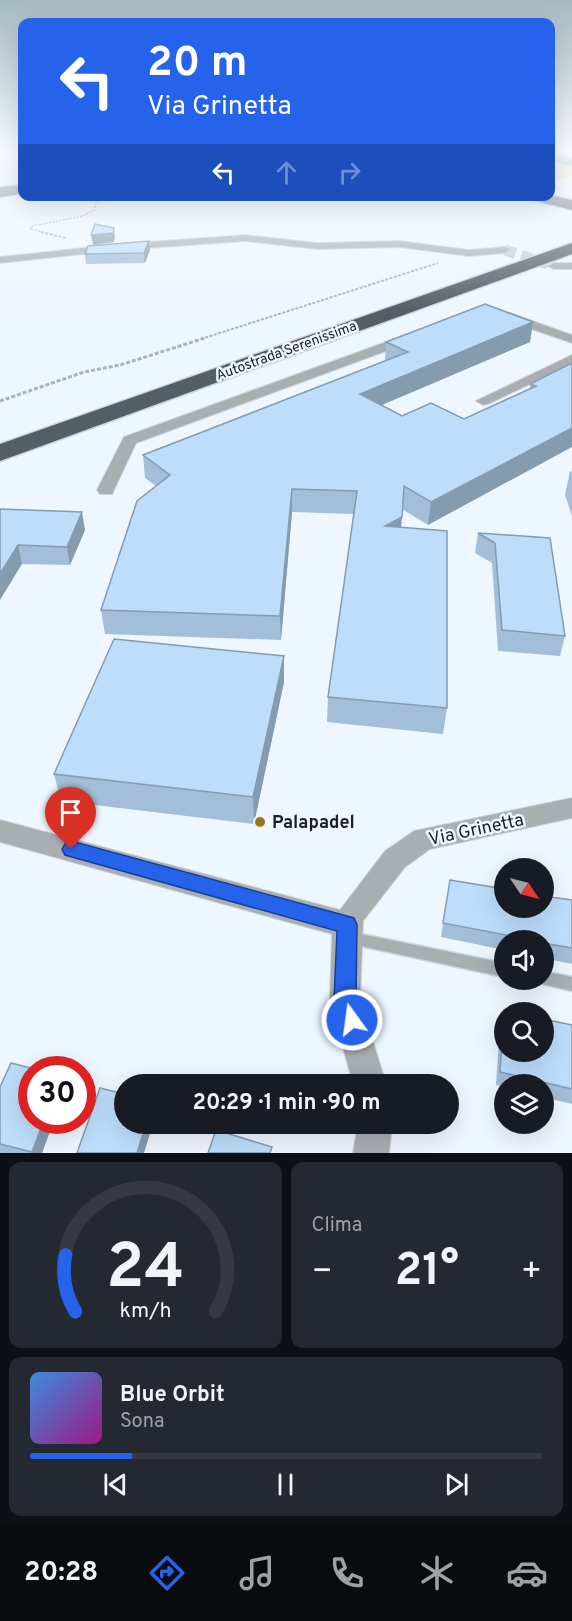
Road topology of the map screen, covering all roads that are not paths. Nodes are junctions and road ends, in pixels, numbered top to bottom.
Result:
1 (572, 234) edge
2 (572, 248) edge
3 (505, 250) tunnel mouth
4 (0, 260) edge
5 (554, 266) tunnel mouth
6 (572, 266) edge
7 (496, 312) edge
8 (422, 332) edge
9 (572, 339) edge
10 (572, 359) edge
11 (483, 401) dead end
12 (56, 410) dead end
13 (0, 453) edge
14 (106, 490) dead end
15 (572, 808) edge
16 (0, 831) edge
17 (347, 931) junction
18 (494, 968) edge
19 (554, 980) edge
20 (572, 984) edge
21 (367, 1074) edge
22 (374, 1134) edge
23 (371, 1153) edge

1 - 12 highway, Autostrada Serenissima
2 - 13 highway, Autostrada Serenissima
3 - 4 street
5 - 6 street
7 - 9 street
8 - 14 street
10 - 11 street
15 - 17 street, Via Grinetta
16 - 17 street
17 - 18 lane
17 - 21 street
19 - 20 lane
22 - 23 street

